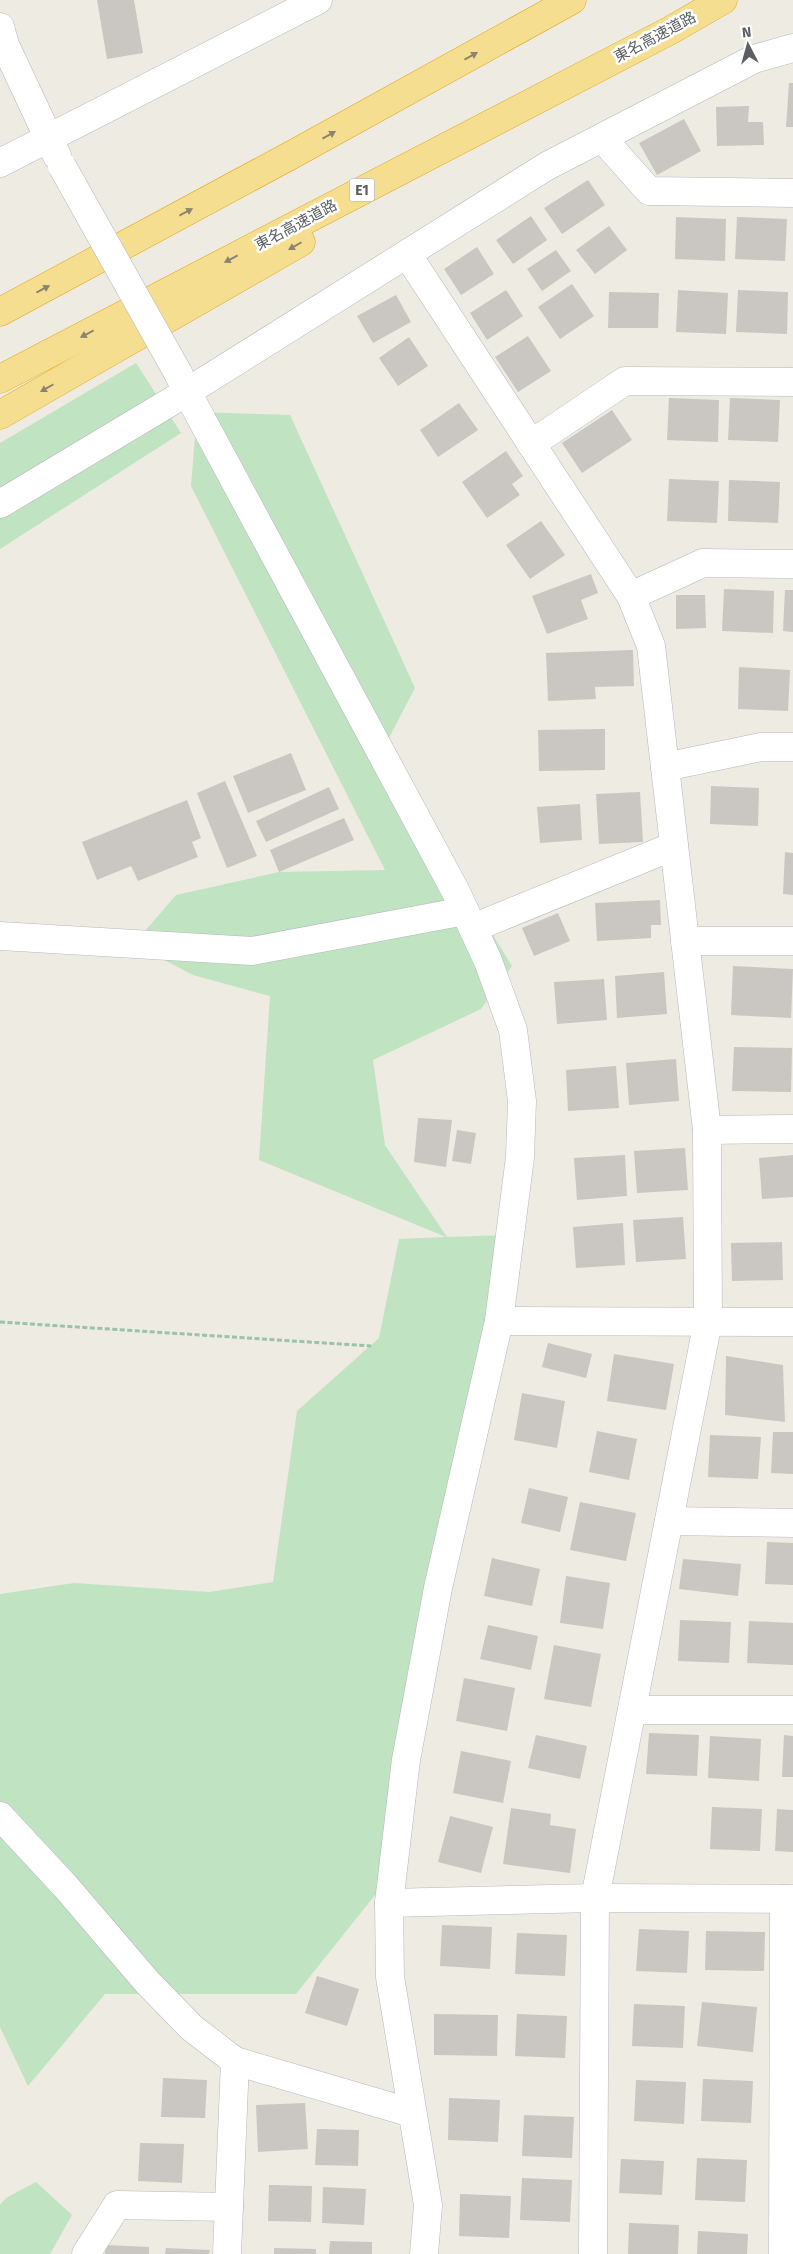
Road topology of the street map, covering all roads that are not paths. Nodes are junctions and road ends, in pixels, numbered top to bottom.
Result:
1 (318, 0) edge
2 (572, 0) edge
3 (723, 0) edge
4 (0, 27) edge
5 (671, 30) junction
6 (793, 48) edge
7 (49, 138) junction
8 (602, 138) junction
9 (0, 162) edge
10 (793, 193) edge
11 (407, 254) junction
12 (0, 312) edge
13 (0, 379) edge
14 (182, 382) junction
15 (793, 382) edge
16 (0, 415) edge
17 (531, 444) junction
18 (0, 504) edge
19 (793, 564) edge
20 (631, 596) junction
21 (793, 747) edge
22 (665, 767) junction
23 (674, 846) junction
24 (469, 919) junction
25 (0, 936) edge
26 (685, 941) junction
27 (793, 941) edge
28 (793, 1129) edge
29 (707, 1130) junction
30 (500, 1321) junction
31 (708, 1321) junction
32 (793, 1322) edge
33 (669, 1521) junction
34 (793, 1523) edge
35 (632, 1710) junction
36 (793, 1710) edge
37 (0, 1816) edge
38 (594, 1898) junction
39 (788, 1899) edge
40 (389, 1903) junction
41 (235, 2061) junction
42 (412, 2114) junction
43 (229, 2207) junction
44 (86, 2254) edge
45 (227, 2254) edge
46 (424, 2254) edge
47 (593, 2254) edge
48 (783, 2254) edge

1 - 7 street
12 -> 2 highway
3 - 5 highway, 東名高速道路 / E1
4 - 7 street
5 -> 13 highway, 東名高速道路 / E1
5 -> 16 highway
6 - 8 street
7 - 9 street
7 - 14 street, bridge
8 - 10 street
8 - 11 street
11 - 14 street
11 - 17 street
14 - 18 street
14 - 24 street
15 - 17 street
17 - 20 street
19 - 20 street
20 - 22 street
21 - 22 street
22 - 23 street
23 - 24 street
23 - 26 street
24 - 25 street
24 - 30 street
26 - 27 street
26 - 29 street
28 - 29 street
29 - 31 street
30 - 31 street
30 - 40 street
31 - 32 street
31 - 33 street
33 - 34 street
33 - 35 street
35 - 36 street
35 - 38 street
37 - 41 street
38 - 39 street
38 - 40 street
38 - 47 street
39 - 48 street
40 - 42 street
41 - 42 street
41 - 43 street
42 - 46 street
43 - 44 street
43 - 45 street

